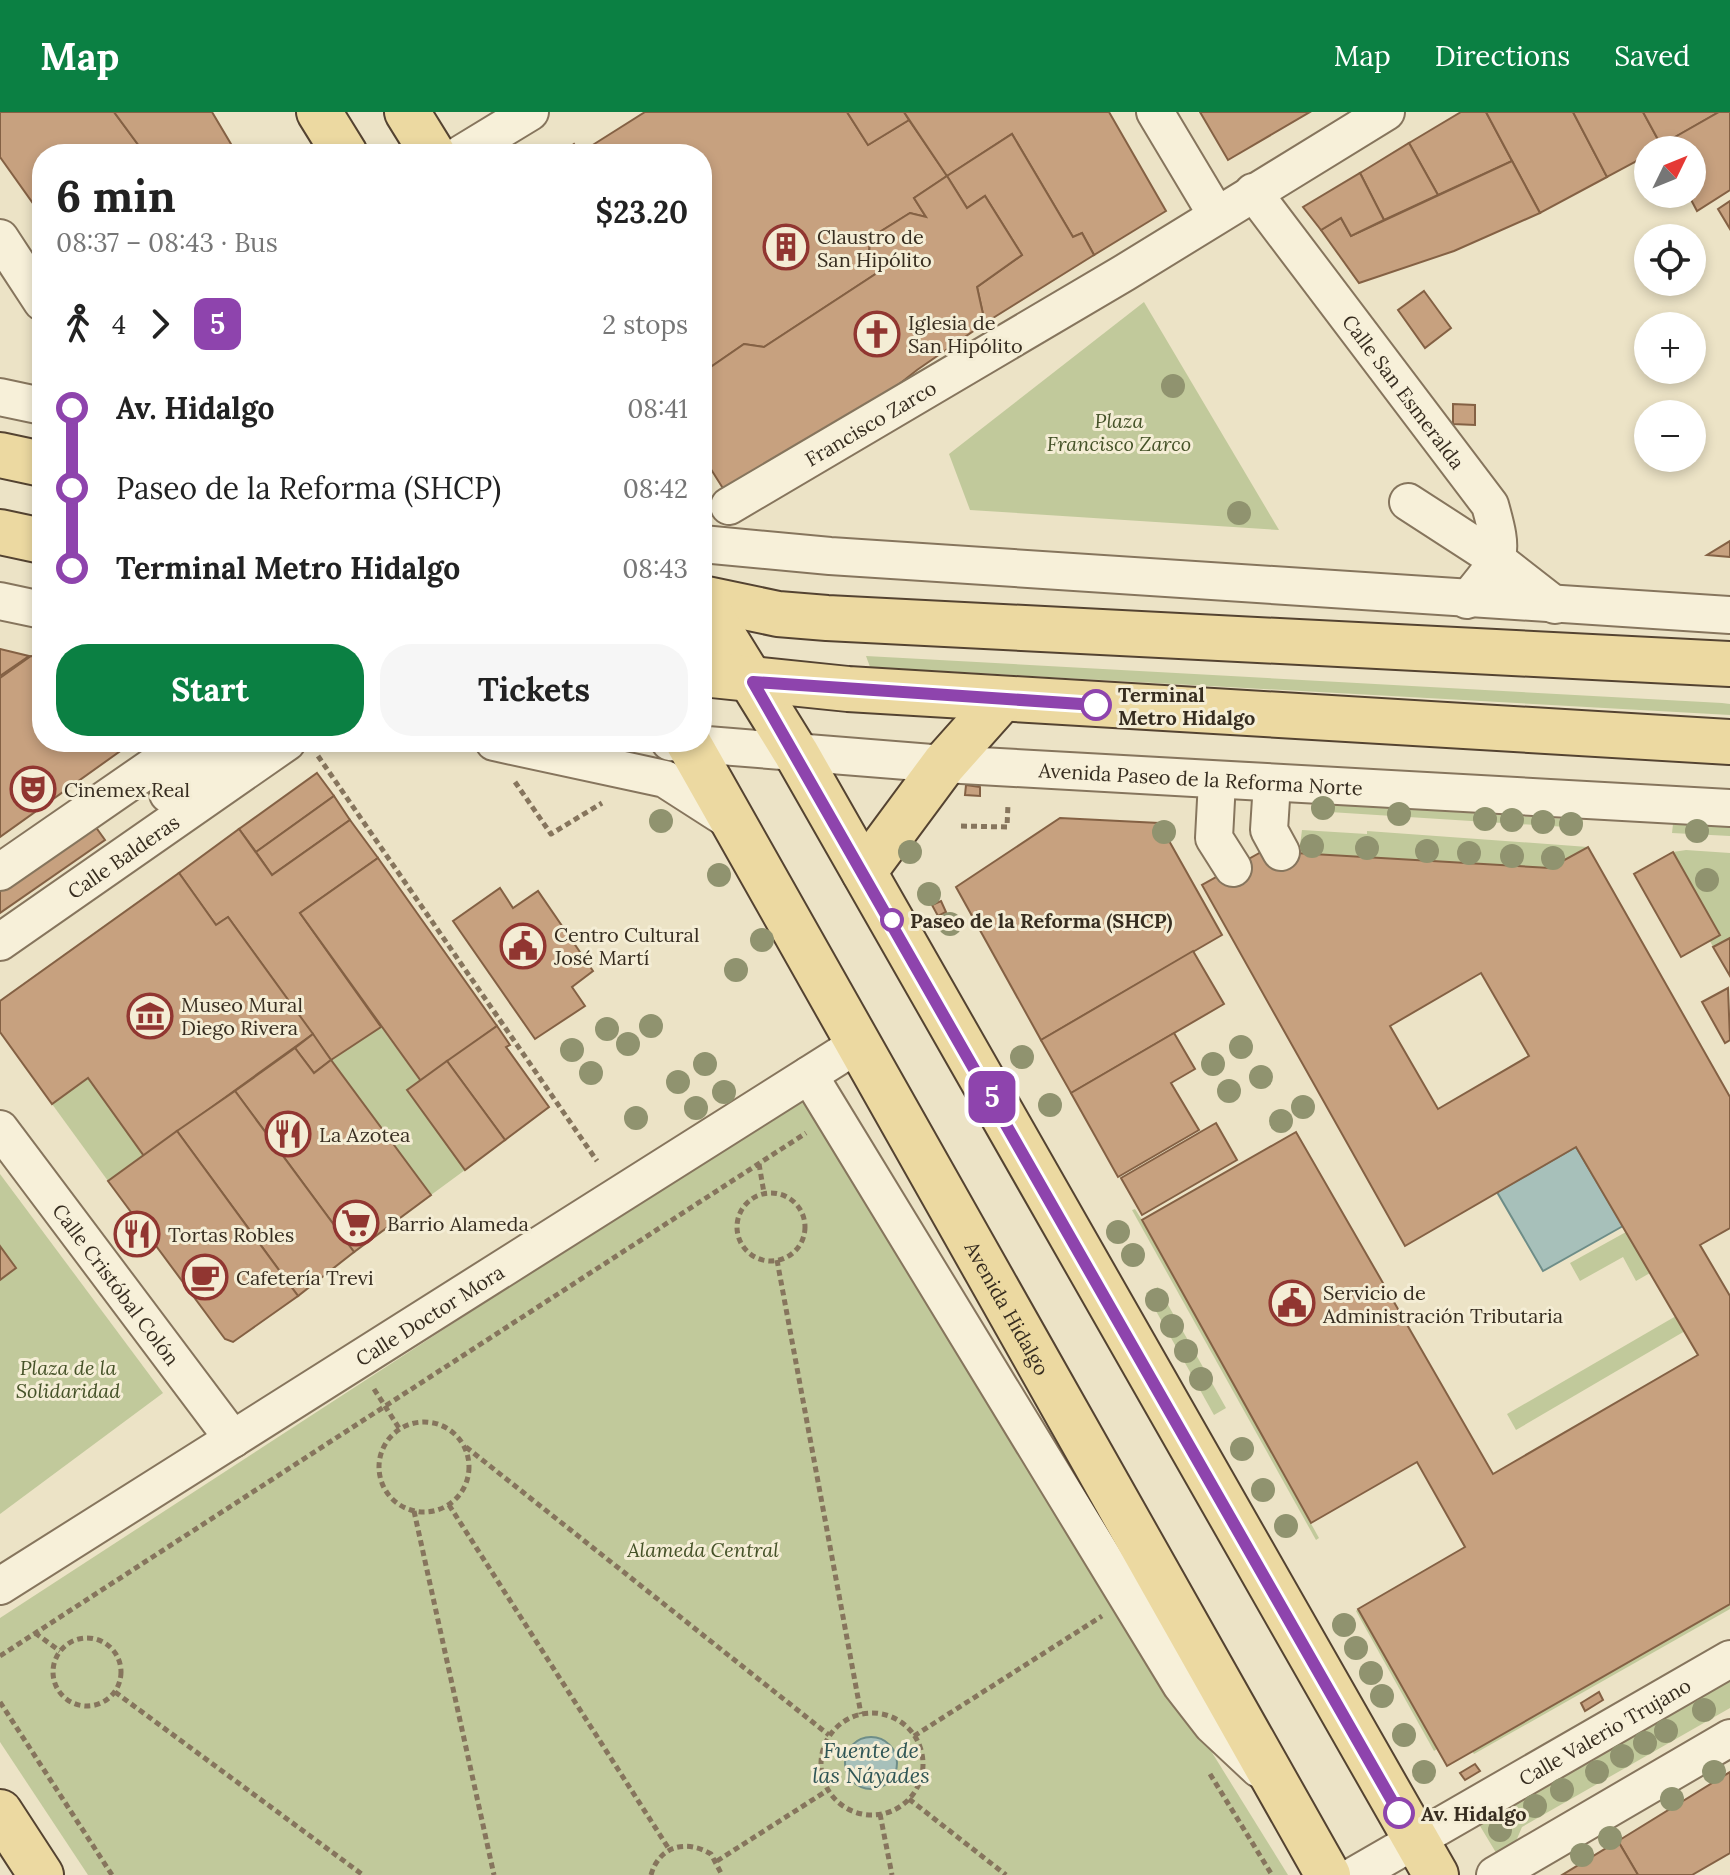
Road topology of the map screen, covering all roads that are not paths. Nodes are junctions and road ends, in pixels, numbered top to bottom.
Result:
1 (319, 112) edge
2 (407, 112) edge
3 (530, 112) edge
4 (1155, 112) edge
5 (1369, 116) edge
6 (339, 144) edge
7 (427, 144) edge
8 (477, 144) edge
9 (1253, 192) junction
10 (1216, 214) junction
11 (0, 238) edge
12 (32, 287) edge
13 (0, 397) edge
14 (32, 404) edge
15 (0, 455) edge
16 (32, 462) edge
17 (1408, 502) dead end
18 (729, 506) dead end
19 (0, 532) edge
20 (32, 539) edge
21 (712, 545) edge
22 (1496, 559) junction
23 (1467, 600) junction
24 (0, 601) edge
25 (712, 602) edge
26 (1555, 605) junction
27 (32, 608) edge
28 (1730, 615) edge
29 (712, 616) edge
30 (1730, 664) edge
31 (712, 676) edge
32 (753, 682) junction
33 (1002, 699) junction
34 (1730, 742) edge
35 (712, 746) edge
36 (174, 752) edge
37 (228, 752) edge
38 (287, 752) edge
39 (689, 752) edge
40 (796, 753) junction
41 (500, 755) edge
42 (944, 764) junction
43 (1217, 781) junction
44 (1272, 783) junction
45 (1730, 808) edge
46 (733, 823) junction
47 (1281, 852) dead end
48 (1233, 868) dead end
49 (0, 872) edge
50 (864, 872) junction
51 (0, 913) edge
52 (0, 942) edge
53 (858, 1044) junction
54 (809, 1075) junction
55 (0, 1129) edge
56 (233, 1439) junction
57 (0, 1586) edge
58 (1730, 1659) edge
59 (1730, 1738) edge
60 (1284, 1797) junction
61 (0, 1812) edge
62 (1426, 1858) edge
63 (41, 1875) edge
64 (1328, 1875) edge
65 (1355, 1875) edge
66 (1495, 1875) edge

1 - 6 main road
2 - 7 main road
3 - 8 street
4 - 10 street
5 - 9 street, Francisco Zarco
9 - 10 street, Francisco Zarco
9 - 22 street, Calle San Esmeralda
10 - 18 street, Francisco Zarco
11 - 12 street
13 - 14 street
15 - 16 main road
17 - 22 street
19 - 20 main road
21 - 23 street
22 - 23 street
22 - 26 street
23 - 26 street
24 - 27 street
25 - 30 main road
26 - 28 street
29 - 32 main road
31 - 32 main road
32 - 33 main road
32 - 40 main road
33 - 34 main road
33 - 42 main road
35 - 40 street, Avenida Paseo de la Reforma Norte
36 - 49 street
37 - 51 street
38 - 52 street, Calle Balderas
39 - 46 main road, Avenida Hidalgo
40 - 42 street, Avenida Paseo de la Reforma Norte
40 - 50 main road
41 - 46 street
42 - 43 street, Avenida Paseo de la Reforma Norte
42 - 50 main road
43 - 44 street, Avenida Paseo de la Reforma Norte
43 - 48 street
44 - 45 street, Avenida Paseo de la Reforma Norte
44 - 47 street
46 - 53 main road, Avenida Hidalgo
50 - 62 main road
53 - 54 street, Calle Doctor Mora
53 - 60 main road, Avenida Hidalgo
54 - 56 street, Calle Doctor Mora
54 - 60 street
55 - 56 street, Calle Cristóbal Colón
56 - 57 street, Calle Doctor Mora
58 - 62 street, Calle Valerio Trujano
59 - 66 street
60 - 64 main road, Avenida Hidalgo
61 - 63 main road
62 - 65 street, Calle Valerio Trujano

